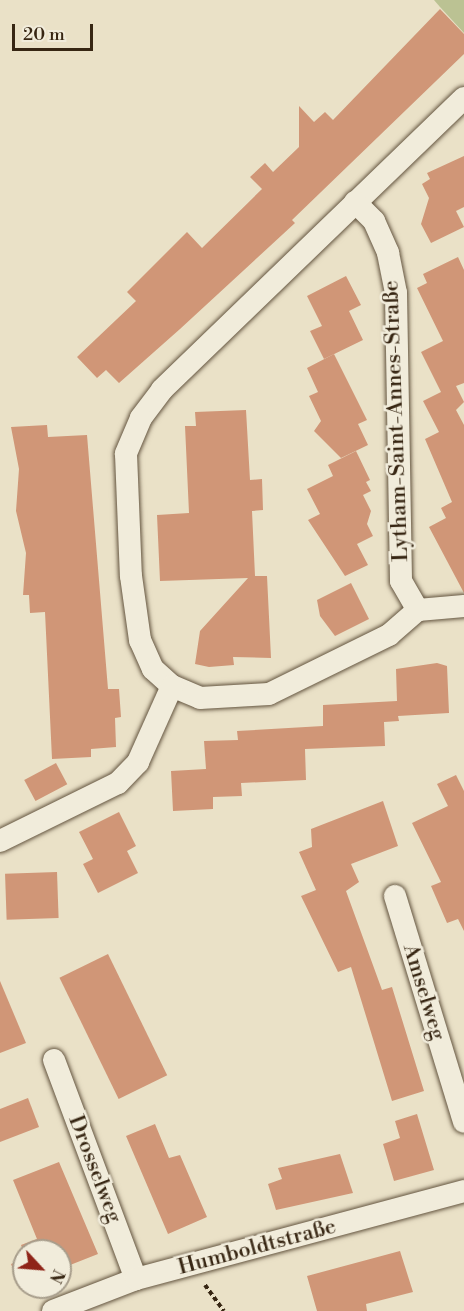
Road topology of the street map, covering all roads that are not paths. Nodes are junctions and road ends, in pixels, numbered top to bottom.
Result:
1 (464, 98) edge
2 (355, 202) junction
3 (464, 606) edge
4 (418, 610) junction
5 (172, 686) junction
6 (0, 841) edge
7 (395, 896) dead end
8 (54, 1060) dead end
9 (464, 1122) edge
10 (464, 1191) edge
11 (136, 1279) junction
12 (52, 1311) edge

1 - 2 street
2 - 4 street, Lytham-Saint-Annes-Straße
2 - 5 street
3 - 4 street
4 - 5 street
5 - 6 street
7 - 9 street, Amselweg
8 - 11 street, Drosselweg
10 - 11 street, Humboldtstraße
11 - 12 street, Humboldtstraße

